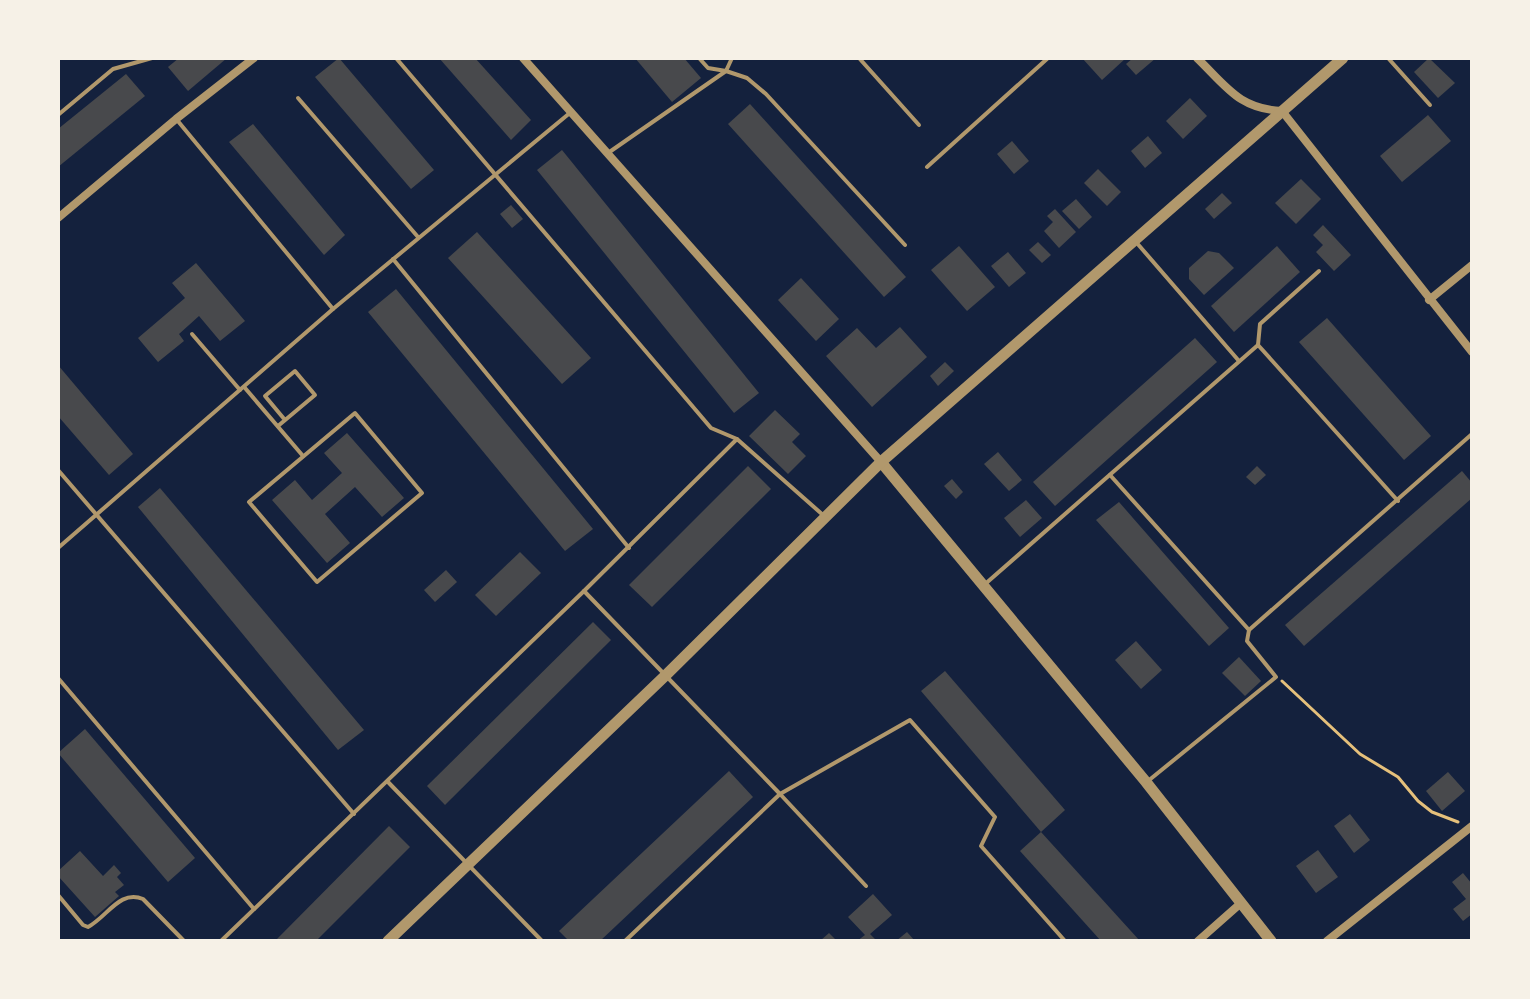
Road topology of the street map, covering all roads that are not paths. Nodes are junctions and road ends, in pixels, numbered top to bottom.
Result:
1 (152, 58) edge
2 (254, 58) edge
3 (396, 58) edge
4 (523, 58) edge
5 (699, 58) edge
6 (732, 58) edge
7 (859, 58) edge
8 (1048, 58) edge
9 (1197, 58) edge
10 (1343, 58) edge
11 (1388, 58) edge
12 (726, 71) junction
13 (298, 98) dead end
14 (1430, 105) dead end
15 (572, 111) junction
16 (1282, 111) junction
17 (58, 115) edge
18 (176, 119) junction
19 (919, 125) dead end
20 (608, 153) junction
21 (927, 167) dead end
22 (497, 173) junction
23 (58, 218) edge
24 (418, 237) junction
25 (1135, 241) junction
26 (905, 245) dead end
27 (393, 259) junction
28 (1472, 265) edge
29 (1319, 271) dead end
30 (1429, 300) junction
31 (333, 309) junction
32 (192, 334) dead end
33 (1258, 345) junction
34 (1472, 352) edge
35 (1239, 361) junction
36 (242, 389) junction
37 (285, 420) junction
38 (278, 426) junction
39 (1472, 434) edge
40 (737, 439) junction
41 (303, 456) junction
42 (881, 462) junction
43 (58, 470) edge
44 (1110, 475) junction
45 (1398, 501) junction
46 (97, 516) junction
47 (825, 517) junction
48 (58, 548) edge
49 (629, 548) junction
50 (983, 585) junction
51 (584, 591) junction
52 (1249, 630) junction
53 (667, 674) junction
54 (58, 678) edge
55 (388, 782) junction
56 (1146, 782) junction
57 (780, 794) junction
58 (354, 814) junction
59 (1472, 826) edge
60 (469, 864) junction
61 (866, 886) dead end
62 (58, 895) edge
63 (1241, 903) junction
64 (254, 909) junction
65 (184, 941) edge
66 (221, 941) edge
67 (388, 941) edge
68 (542, 941) edge
69 (625, 941) edge
70 (1065, 941) edge
71 (1198, 941) edge
72 (1271, 941) edge
73 (1327, 941) edge

1 - 17 lane
2 - 18 street
3 - 22 lane
4 - 15 street
5 - 12 lane
6 - 12 lane
7 - 19 lane
8 - 21 lane
9 - 16 street
10 - 16 street
11 - 14 lane
12 - 20 lane
12 - 26 lane
13 - 24 lane
15 - 20 street
15 - 22 lane
16 - 25 street
16 - 30 street
18 - 23 street
18 - 31 lane
20 - 42 street
22 - 24 lane
22 - 40 lane
24 - 27 lane
25 - 35 lane
25 - 42 street
27 - 31 lane
27 - 49 lane
28 - 30 street
29 - 33 lane
30 - 34 street
31 - 36 lane
32 - 36 lane
33 - 35 lane
33 - 45 lane
35 - 44 lane
36 - 38 lane
36 - 46 lane
37 - 37 lane
37 - 38 lane
38 - 41 lane
39 - 45 lane
40 - 47 lane
40 - 49 lane
41 - 41 lane
42 - 47 street
42 - 50 street
43 - 46 lane
44 - 50 lane
44 - 52 lane
45 - 52 lane
46 - 48 lane
46 - 58 lane
47 - 53 street
49 - 51 lane
50 - 56 street
51 - 53 lane
51 - 55 lane
52 - 56 lane
53 - 57 lane
53 - 60 street
54 - 64 lane
55 - 58 lane
55 - 60 lane
56 - 63 street
57 - 61 lane
57 - 69 lane
57 - 70 lane
58 - 64 lane
59 - 73 street
60 - 67 street
60 - 68 lane
62 - 65 lane
63 - 71 street
63 - 72 street
64 - 66 lane

